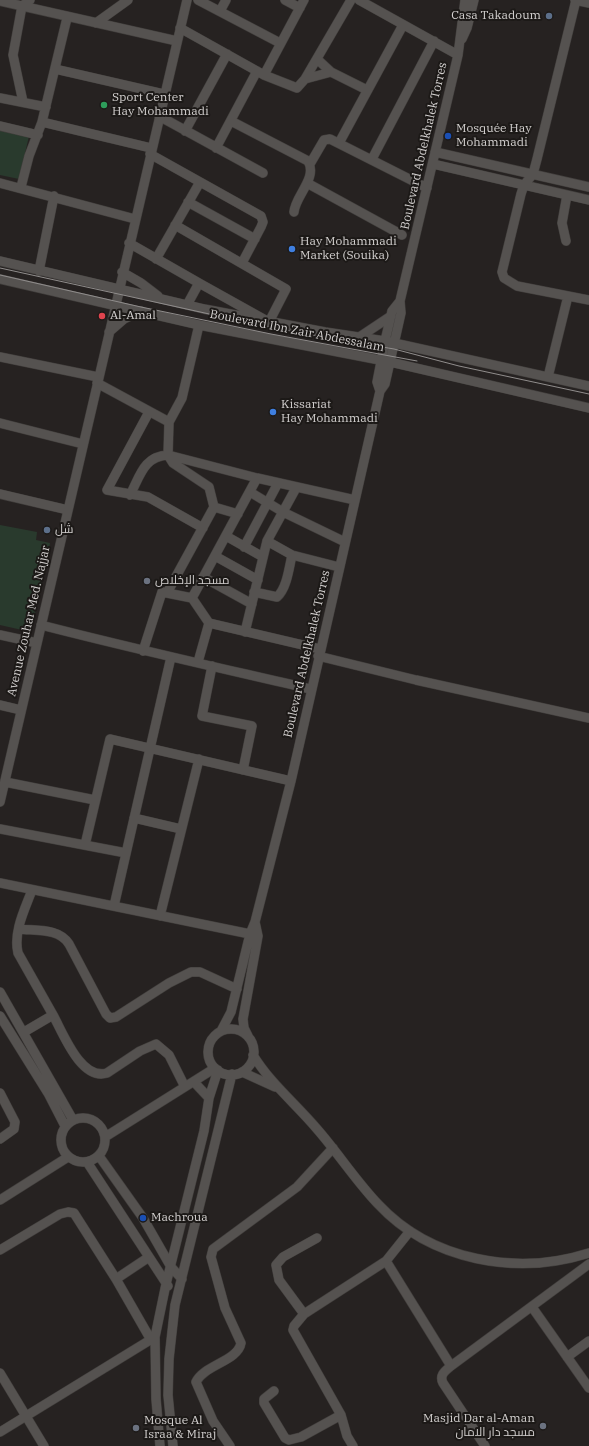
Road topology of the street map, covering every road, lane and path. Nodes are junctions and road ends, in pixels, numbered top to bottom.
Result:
1 (128, 0) edge
2 (187, 0) edge
3 (198, 0) edge
4 (226, 0) edge
5 (284, 0) edge
6 (351, 0) edge
7 (359, 0) edge
8 (465, 0) edge
9 (474, 0) edge
10 (576, 0) edge
11 (0, 1) edge
12 (26, 3) edge
13 (589, 3) edge
14 (302, 4) edge
15 (220, 11) junction
16 (67, 18) junction
17 (96, 23) junction
18 (403, 25) junction
19 (180, 28) junction
20 (177, 41) junction
21 (434, 41) junction
22 (280, 43) junction
23 (460, 44) junction
24 (227, 54) junction
25 (458, 54) junction
26 (317, 59) junction
27 (55, 69) junction
28 (332, 72) junction
29 (260, 73) junction
30 (305, 79) junction
31 (367, 90) junction
32 (164, 94) junction
33 (0, 98) edge
34 (23, 102) junction
35 (46, 107) junction
36 (159, 116) junction
37 (231, 121) junction
38 (42, 122) junction
39 (0, 126) edge
40 (185, 131) junction
41 (38, 135) junction
42 (339, 142) junction
43 (216, 148) junction
44 (151, 151) junction
45 (435, 152) junction
46 (372, 159) junction
47 (310, 164) junction
48 (433, 164) junction
49 (263, 173) dead end
50 (533, 174) junction
51 (200, 182) junction
52 (0, 183) edge
53 (307, 183) junction
54 (524, 185) junction
55 (20, 187) junction
56 (589, 187) edge
57 (427, 188) junction
58 (567, 195) junction
59 (54, 196) junction
60 (589, 200) edge
61 (188, 202) junction
62 (294, 212) dead end
63 (135, 219) junction
64 (176, 225) junction
65 (402, 235) dead end
66 (255, 239) junction
67 (566, 241) dead end
68 (129, 243) junction
69 (156, 259) junction
70 (0, 261) edge
71 (242, 263) junction
72 (39, 271) junction
73 (122, 272) junction
74 (0, 279) edge
75 (199, 282) junction
76 (118, 288) junction
77 (568, 296) junction
78 (161, 298) junction
79 (589, 300) edge
80 (400, 301) junction
81 (115, 305) junction
82 (187, 305) junction
83 (141, 311) junction
84 (391, 316) junction
85 (269, 322) junction
86 (199, 325) junction
87 (109, 332) junction
88 (358, 338) junction
89 (385, 341) junction
90 (395, 343) junction
91 (0, 357) edge
92 (386, 361) junction
93 (548, 377) junction
94 (97, 380) junction
95 (589, 386) edge
96 (589, 408) edge
97 (149, 412) junction
98 (169, 422) junction
99 (0, 423) edge
100 (83, 444) junction
101 (168, 455) junction
102 (257, 478) junction
103 (278, 484) junction
104 (296, 488) junction
105 (250, 492) junction
106 (0, 494) edge
107 (130, 494) junction
108 (355, 500) junction
109 (268, 503) junction
110 (214, 507) junction
111 (68, 510) junction
112 (283, 512) junction
113 (238, 514) junction
114 (203, 528) junction
115 (226, 536) junction
116 (267, 541) junction
117 (345, 542) junction
118 (244, 547) junction
119 (292, 555) junction
120 (215, 556) junction
121 (263, 557) junction
122 (339, 567) junction
123 (204, 577) junction
124 (258, 580) junction
125 (254, 592) junction
126 (167, 593) junction
127 (192, 598) junction
128 (252, 604) junction
129 (209, 623) junction
130 (41, 625) junction
131 (245, 632) junction
132 (0, 635) edge
133 (37, 643) junction
134 (143, 651) junction
135 (319, 652) junction
136 (171, 657) junction
137 (198, 662) junction
138 (212, 666) junction
139 (310, 689) junction
140 (0, 705) edge
141 (21, 710) junction
142 (589, 718) edge
143 (150, 748) junction
144 (199, 759) junction
145 (243, 770) junction
146 (4, 776) edge
147 (290, 781) junction
148 (95, 800) junction
149 (0, 802) edge
150 (134, 818) junction
151 (0, 828) edge
152 (181, 829) junction
153 (85, 845) junction
154 (126, 853) junction
155 (0, 883) edge
156 (32, 890) junction
157 (114, 906) junction
158 (160, 916) junction
159 (255, 922) junction
160 (19, 929) junction
161 (250, 934) junction
162 (237, 989) junction
163 (0, 992) edge
164 (53, 1015) junction
165 (15, 1018) junction
166 (2, 1023) edge
167 (222, 1031) junction
168 (24, 1032) junction
169 (250, 1040) junction
170 (253, 1055) junction
171 (215, 1068) junction
172 (237, 1073) junction
173 (194, 1082) junction
174 (183, 1083) junction
175 (281, 1090) junction
176 (0, 1093) edge
177 (209, 1098) junction
178 (73, 1120) junction
179 (65, 1126) junction
180 (105, 1135) junction
181 (0, 1139) edge
182 (333, 1148) junction
183 (66, 1155) junction
184 (99, 1156) junction
185 (87, 1162) junction
186 (0, 1194) edge
187 (0, 1200) edge
188 (410, 1231) junction
189 (317, 1238) dead end
190 (0, 1250) edge
191 (589, 1253) edge
192 (149, 1257) junction
193 (386, 1261) junction
194 (589, 1264) edge
195 (171, 1267) junction
196 (116, 1279) junction
197 (182, 1279) junction
198 (166, 1284) junction
199 (178, 1294) junction
200 (532, 1307) junction
201 (304, 1314) junction
202 (153, 1339) junction
203 (589, 1341) edge
204 (567, 1357) junction
205 (451, 1366) junction
206 (0, 1373) edge
207 (589, 1388) edge
208 (274, 1391) dead end
209 (340, 1415) junction
210 (27, 1417) junction
211 (0, 1432) edge
212 (44, 1446) edge
213 (160, 1446) edge
214 (173, 1446) edge
215 (230, 1446) edge
216 (353, 1446) edge
217 (485, 1446) edge

1 - 17 street
2 - 19 street, Avenue Zouhar Med. Najjar
3 - 15 street
4 - 15 street
5 - 14 street
6 - 26 street
7 - 18 street
8 - 23 street, Boulevard Abdelkhalek Torres
9 - 23 street, Boulevard Abdelkhalek Torres
10 - 13 street
10 - 50 street
11 - 12 street
12 - 16 street
12 - 34 street
14 - 22 street
15 - 22 street
16 - 17 street
16 - 27 street
17 - 20 street
18 - 21 street
18 - 31 street
19 - 20 street, Avenue Zouhar Med. Najjar
19 - 24 street
20 - 32 street, Avenue Zouhar Med. Najjar
21 - 25 street
21 - 46 street
22 - 29 street
23 - 25 street, Boulevard Abdelkhalek Torres
24 - 29 street
24 - 40 street
25 - 45 street, Boulevard Abdelkhalek Torres
26 - 28 street
26 - 30 street
27 - 32 street
27 - 35 street
28 - 30 street
28 - 31 street
29 - 30 street
29 - 37 street
31 - 42 street
32 - 36 street, Avenue Zouhar Med. Najjar
33 - 34 street
34 - 35 street
35 - 38 street
36 - 40 street
36 - 44 street, Avenue Zouhar Med. Najjar
37 - 43 street
37 - 47 street
38 - 41 street
38 - 44 street
39 - 41 street
40 - 43 street
41 - 55 street
42 - 46 street
42 - 47 street
43 - 49 street
44 - 51 street
44 - 63 street, Avenue Zouhar Med. Najjar
45 - 48 street, Boulevard Abdelkhalek Torres
45 - 50 street
46 - 57 street
47 - 53 street
48 - 54 street
48 - 57 street, Boulevard Abdelkhalek Torres
50 - 54 street
50 - 56 street
51 - 61 street
51 - 66 street
52 - 55 street
53 - 62 street
53 - 65 street
54 - 58 street
54 - 77 street
55 - 59 street
57 - 80 street, Boulevard Abdelkhalek Torres
58 - 60 street
58 - 67 street
59 - 63 street
59 - 72 street
61 - 64 street
61 - 66 street
63 - 68 street, Avenue Zouhar Med. Najjar
64 - 69 street
64 - 71 street
66 - 71 street
68 - 69 street
68 - 73 street, Avenue Zouhar Med. Najjar
69 - 75 street
70 - 72 street, Boulevard Ibn Zair Abdessalam
71 - 85 street
72 - 76 street, Boulevard Ibn Zair Abdessalam
73 - 76 street, Avenue Zouhar Med. Najjar
73 - 78 street
74 - 81 street, Boulevard Ibn Zair Abdessalam
75 - 82 street
75 - 85 street
76 - 78 street, Boulevard Ibn Zair Abdessalam
76 - 81 street, Avenue Zouhar Med. Najjar
77 - 79 street
77 - 93 street
78 - 82 street, Boulevard Ibn Zair Abdessalam
80 - 84 street, Boulevard Abdelkhalek Torres
80 - 90 street, Boulevard Abdelkhalek Torres
81 - 83 street, Boulevard Ibn Zair Abdessalam
81 - 87 street, Avenue Zouhar Med. Najjar
82 - 85 street, Boulevard Ibn Zair Abdessalam
83 - 86 street, Boulevard Ibn Zair Abdessalam
83 - 87 street
84 - 88 street
84 - 89 street, Boulevard Abdelkhalek Torres
85 - 88 street, Boulevard Ibn Zair Abdessalam
86 - 92 street, Boulevard Ibn Zair Abdessalam
86 - 98 street
87 - 94 street, Avenue Zouhar Med. Najjar
88 - 89 street, Boulevard Ibn Zair Abdessalam
89 - 90 street, Boulevard Ibn Zair Abdessalam
89 - 92 street, Boulevard Abdelkhalek Torres
90 - 92 street, Boulevard Abdelkhalek Torres
90 - 93 street, Boulevard Ibn Zair Abdessalam
91 - 94 street
92 - 96 street, Boulevard Ibn Zair Abdessalam
92 - 108 street, Boulevard Abdelkhalek Torres
93 - 95 street, Boulevard Ibn Zair Abdessalam
94 - 97 street
94 - 100 street, Avenue Zouhar Med. Najjar
97 - 98 street
97 - 107 street
98 - 101 street
99 - 100 street
100 - 111 street, Avenue Zouhar Med. Najjar
101 - 102 street
101 - 107 street
101 - 110 street
102 - 103 street
102 - 105 street
103 - 104 street
103 - 109 street
104 - 108 street
104 - 112 street
105 - 109 street
105 - 113 street
106 - 111 street
107 - 114 street
108 - 117 street, Boulevard Abdelkhalek Torres
109 - 112 street
109 - 118 street
110 - 113 street
110 - 114 street
111 - 130 street, Avenue Zouhar Med. Najjar
112 - 116 street
112 - 117 street
113 - 115 street
114 - 126 street
115 - 118 street
115 - 120 street
116 - 119 street
116 - 121 street
117 - 122 street, Boulevard Abdelkhalek Torres
118 - 121 street
119 - 122 street
119 - 125 street
120 - 123 street
120 - 124 street
121 - 124 street
122 - 135 street, Boulevard Abdelkhalek Torres
123 - 127 street
123 - 128 street
124 - 125 street
125 - 128 street
126 - 127 street
126 - 134 street
127 - 129 street
128 - 131 street
129 - 131 street
129 - 137 street
130 - 133 street, Avenue Zouhar Med. Najjar
130 - 134 street
131 - 135 street
132 - 133 street
133 - 141 street, Avenue Zouhar Med. Najjar
134 - 136 street
135 - 139 street, Boulevard Abdelkhalek Torres
135 - 142 street
136 - 137 street
136 - 143 street
137 - 138 street
138 - 139 street
138 - 145 street
139 - 147 street, Boulevard Abdelkhalek Torres
140 - 141 street
141 - 146 street, Avenue Zouhar Med. Najjar
143 - 144 street
143 - 148 street
143 - 150 street
144 - 145 street
144 - 152 street
145 - 147 street
146 - 148 street
146 - 149 street, Avenue Zouhar Med. Najjar
147 - 159 street, Boulevard Abdelkhalek Torres
148 - 153 street
150 - 152 street
150 - 154 street
151 - 153 street
152 - 158 street
153 - 154 street
154 - 157 street
155 - 156 street
156 - 157 street
156 - 160 street
157 - 158 street
158 - 161 street
159 - 161 street, Boulevard Abdelkhalek Torres
159 - 169 street, Boulevard Abdelkhalek Torres
160 - 162 street
160 - 164 street
161 - 162 street, Boulevard Abdelkhalek Torres
162 - 167 street, Boulevard Abdelkhalek Torres
163 - 165 street
164 - 168 street
164 - 174 street
165 - 166 street
165 - 168 street
166 - 179 street
167 - 169 street
167 - 171 street
168 - 178 street
169 - 170 street
170 - 172 street
170 - 175 street
171 - 172 street
171 - 173 street
171 - 174 street
171 - 177 street
172 - 175 street
172 - 197 street
173 - 177 street
173 - 180 street
174 - 180 street
175 - 182 street
176 - 181 street
177 - 195 street
178 - 179 street
178 - 180 street
179 - 183 street
180 - 184 street
182 - 188 street
182 - 215 street
183 - 185 street
183 - 186 street
183 - 187 street
184 - 185 street
184 - 195 street
185 - 192 street
188 - 191 street
188 - 193 street
189 - 201 street
190 - 196 street
192 - 196 street
192 - 198 street
193 - 201 street
193 - 205 street
194 - 200 street
195 - 197 street
195 - 198 street
196 - 202 street
197 - 199 street
198 - 199 street
198 - 202 street
199 - 214 street
200 - 204 street
200 - 205 street
201 - 209 street
202 - 210 street
202 - 213 street
203 - 204 street
204 - 207 street
205 - 217 street
206 - 210 street
208 - 209 street
209 - 216 street
210 - 211 street
210 - 212 street

